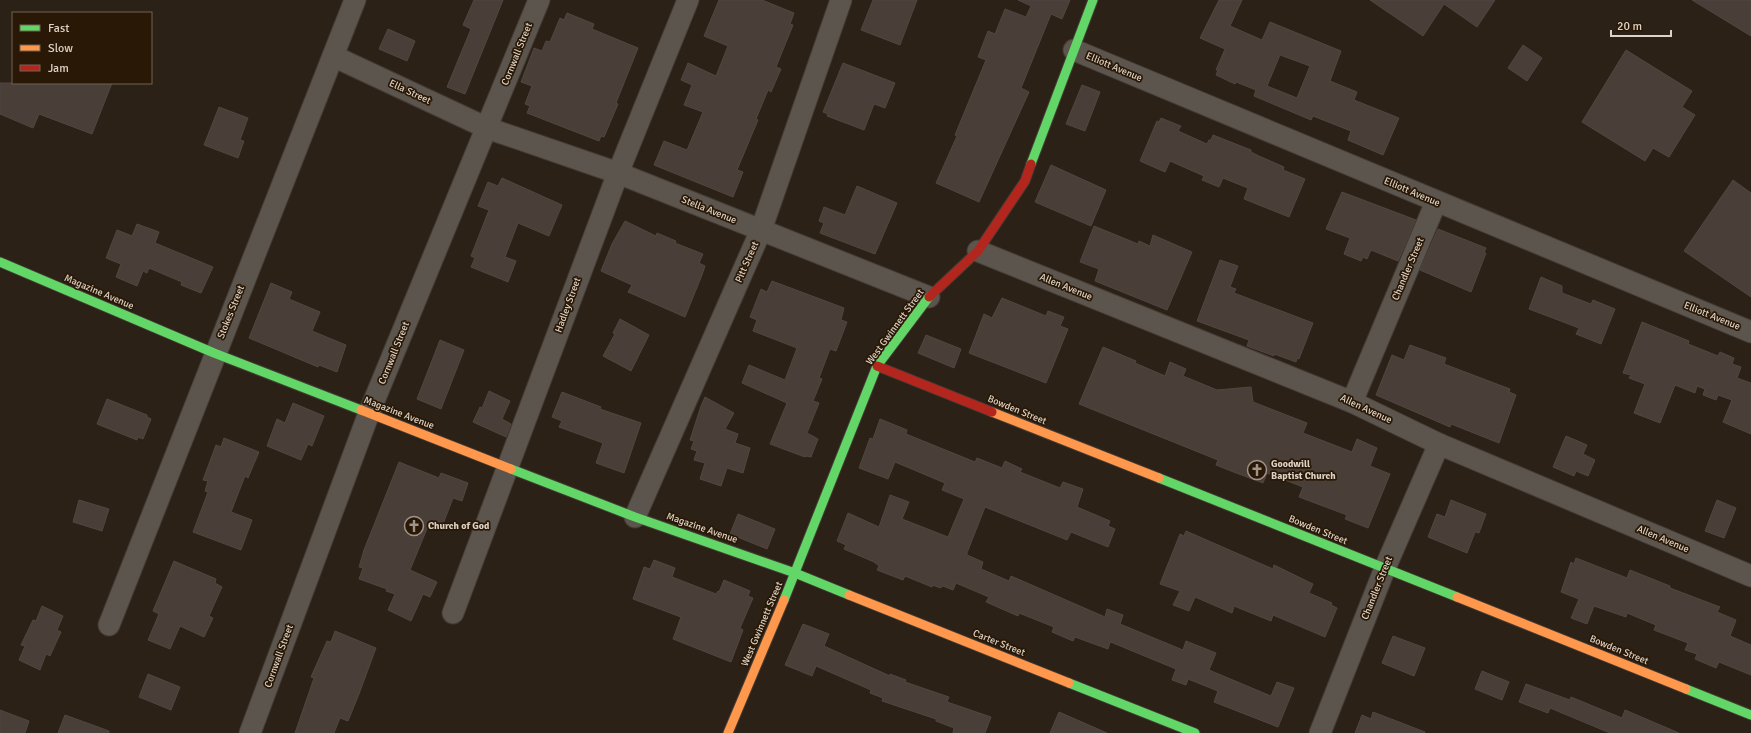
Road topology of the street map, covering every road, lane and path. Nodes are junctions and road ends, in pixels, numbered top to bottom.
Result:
1 (355, 0) edge
2 (539, 0) edge
3 (688, 0) edge
4 (841, 0) edge
5 (1093, 0) edge
6 (1074, 50) junction
7 (333, 56) junction
8 (487, 128) junction
9 (618, 173) junction
10 (1436, 202) junction
11 (761, 230) junction
12 (978, 251) junction
13 (0, 262) edge
14 (929, 297) junction
15 (1751, 332) edge
16 (214, 353) junction
17 (877, 366) junction
18 (1352, 402) junction
19 (369, 413) junction
20 (1438, 444) junction
21 (508, 467) junction
22 (635, 517) junction
23 (1384, 568) junction
24 (795, 573) junction
25 (1751, 576) edge
26 (454, 613) dead end
27 (108, 625) dead end
28 (1751, 715) edge
29 (250, 733) edge
30 (728, 733) edge
31 (1195, 733) edge
32 (1320, 733) edge

1 - 7 street, Stokes Street
2 - 8 street, Cornwall Street
3 - 9 street, Hadley Street
4 - 11 street, Pitt Street
5 - 6 street, West Gwinnett Street
6 - 10 street, Elliott Avenue
6 - 12 street, West Gwinnett Street
7 - 8 street, Ella Street
7 - 16 street, Stokes Street
8 - 9 street, Stella Avenue
8 - 19 street, Cornwall Street
9 - 11 street, Stella Avenue
9 - 21 street, Hadley Street
10 - 15 street, Elliott Avenue
10 - 18 street, Chandler Street
11 - 14 street, Stella Avenue
11 - 22 street, Pitt Street
12 - 14 street, West Gwinnett Street
12 - 18 street, Allen Avenue
13 - 16 street, Magazine Avenue
14 - 17 street, West Gwinnett Street
16 - 19 street, Magazine Avenue
16 - 27 street, Stokes Street
17 - 23 street, Bowden Street
17 - 24 street, West Gwinnett Street
18 - 20 street, Allen Avenue
19 - 21 street, Magazine Avenue
19 - 29 street, Cornwall Street
20 - 23 street, Chandler Street
20 - 25 street, Allen Avenue
21 - 22 street, Magazine Avenue
21 - 26 street, Hadley Street
22 - 24 street, Magazine Avenue
23 - 28 street, Bowden Street
23 - 32 street, Chandler Street
24 - 30 street, West Gwinnett Street
24 - 31 street, Carter Street

